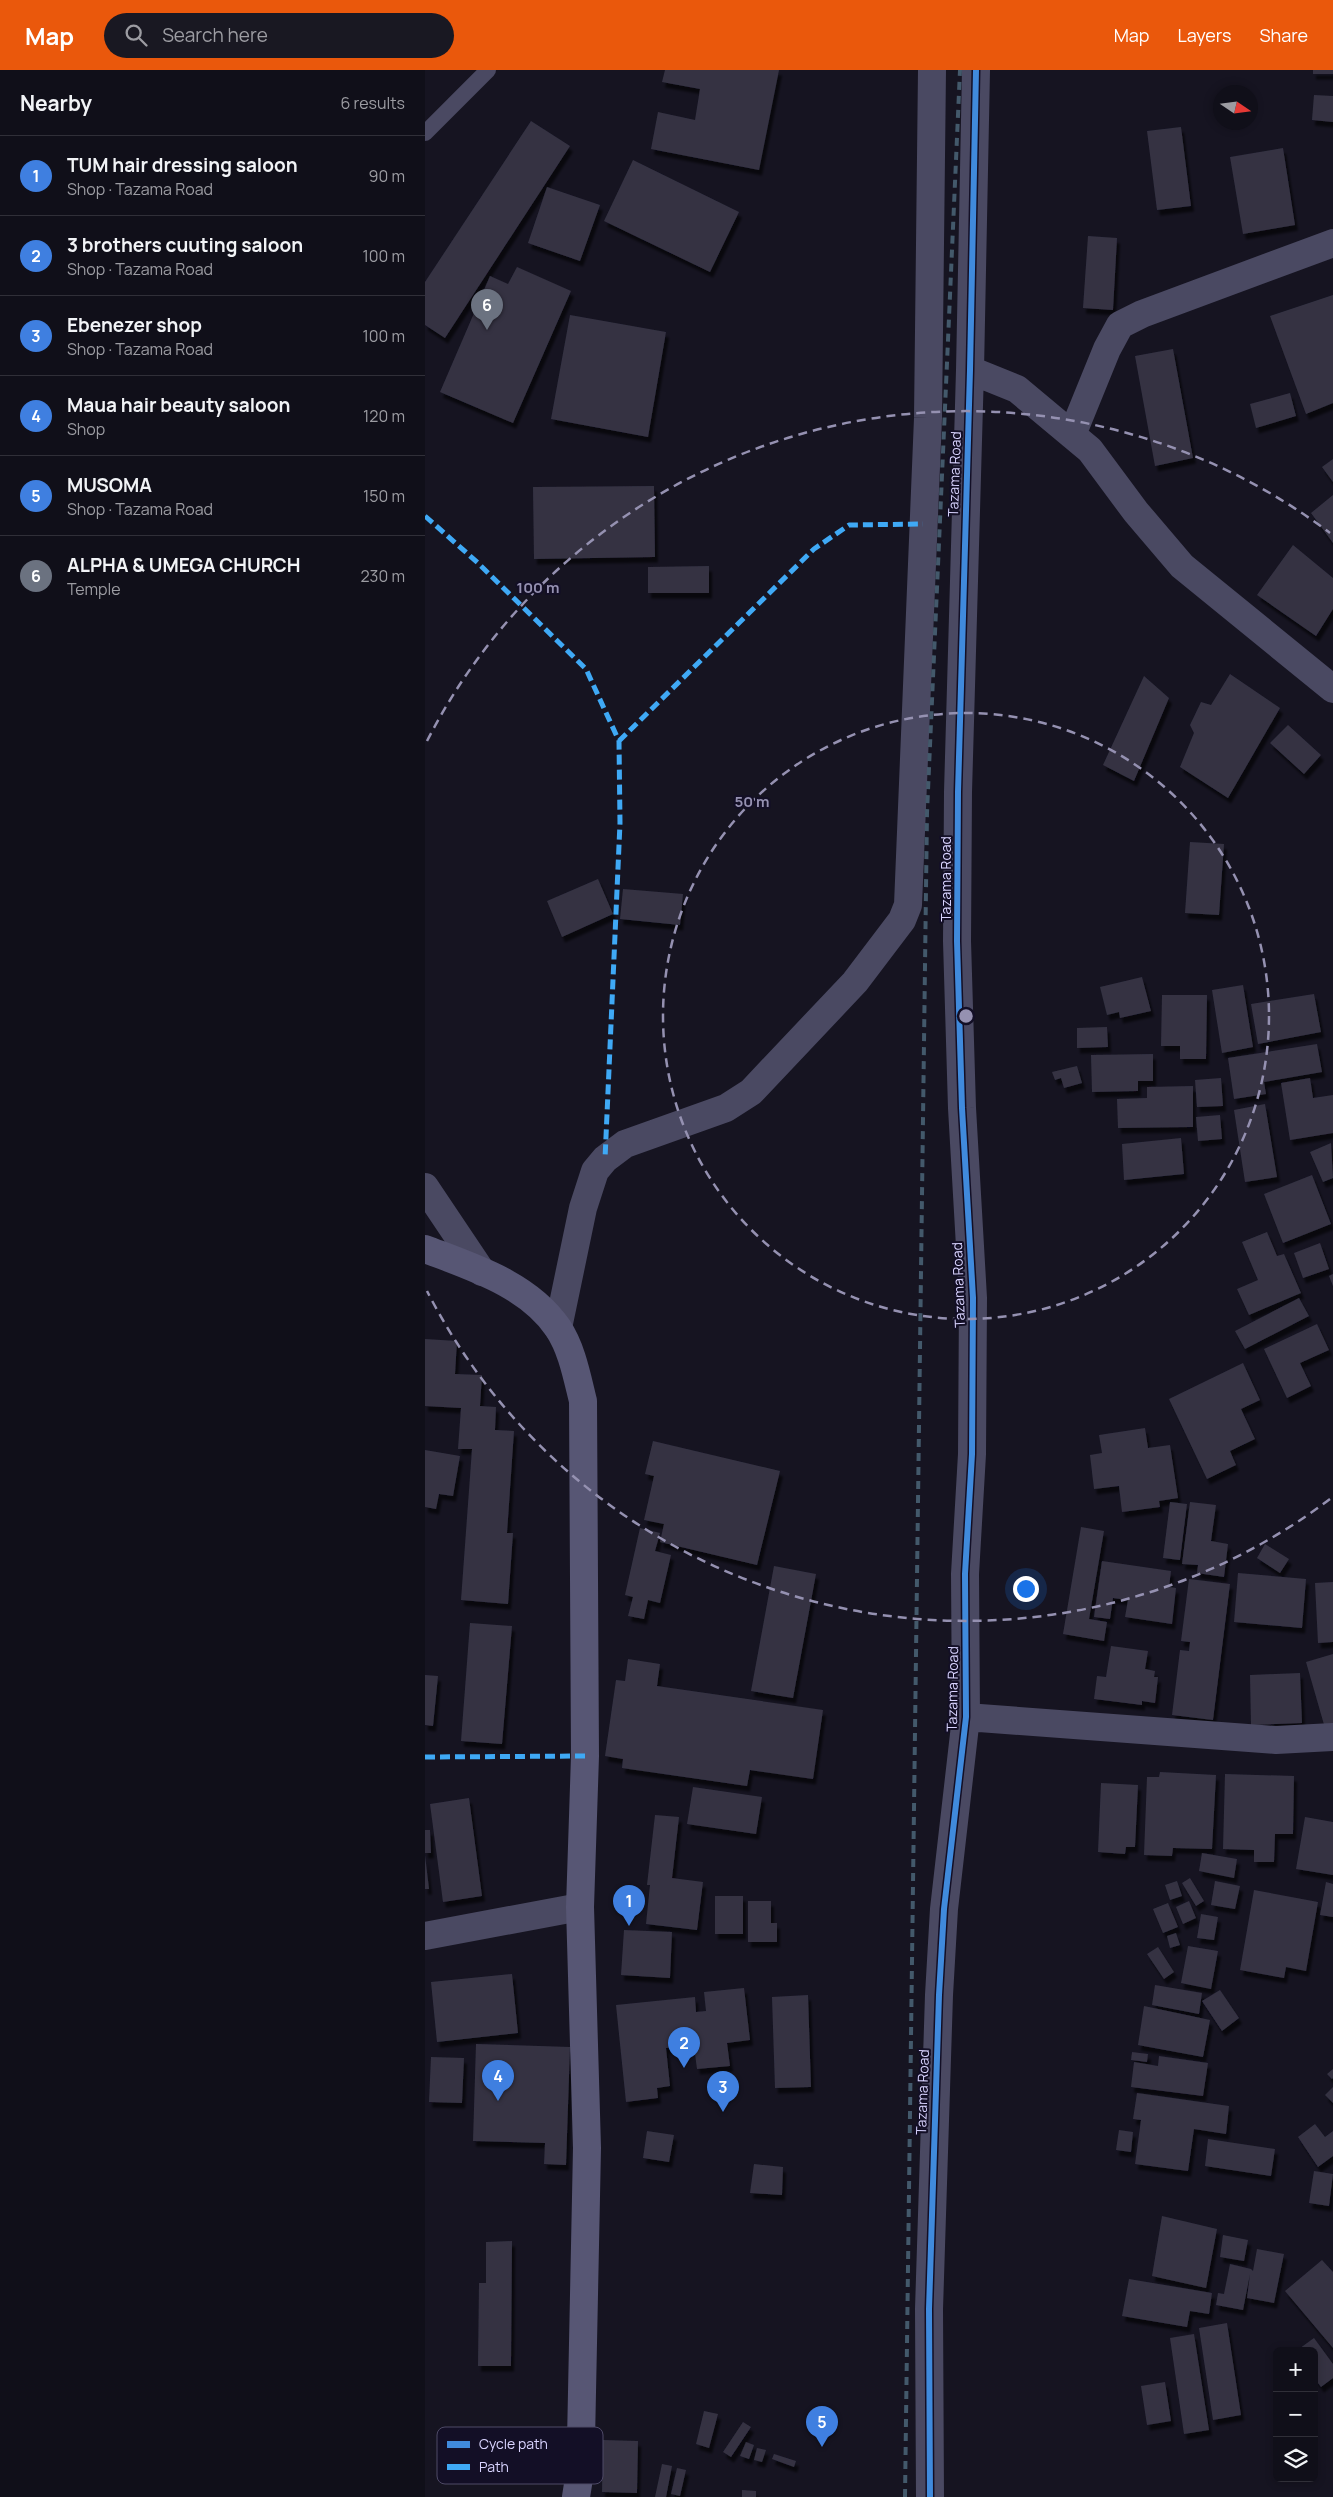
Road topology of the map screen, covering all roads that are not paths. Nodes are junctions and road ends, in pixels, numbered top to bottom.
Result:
1 (488, 70) edge
2 (933, 70) edge
3 (976, 70) edge
4 (425, 133) edge
5 (1333, 242) edge
6 (970, 370) junction
7 (1072, 435) junction
8 (1333, 689) edge
9 (425, 1187) edge
10 (425, 1249) edge
11 (482, 1272) junction
12 (559, 1328) junction
13 (966, 1717) junction
14 (1333, 1737) edge
15 (580, 1907) junction
16 (425, 1936) edge
17 (581, 2427) edge
18 (578, 2484) edge
19 (576, 2497) edge
20 (930, 2497) edge

1 - 4 lane
2 - 12 street
3 - 6 street, Tazama Road
5 - 7 street
6 - 7 street
6 - 13 street, Tazama Road
7 - 8 street
9 - 11 street
10 - 11 street
11 - 12 street
12 - 15 street
13 - 14 street
13 - 20 street, Tazama Road
15 - 16 street
15 - 17 street
18 - 19 street

